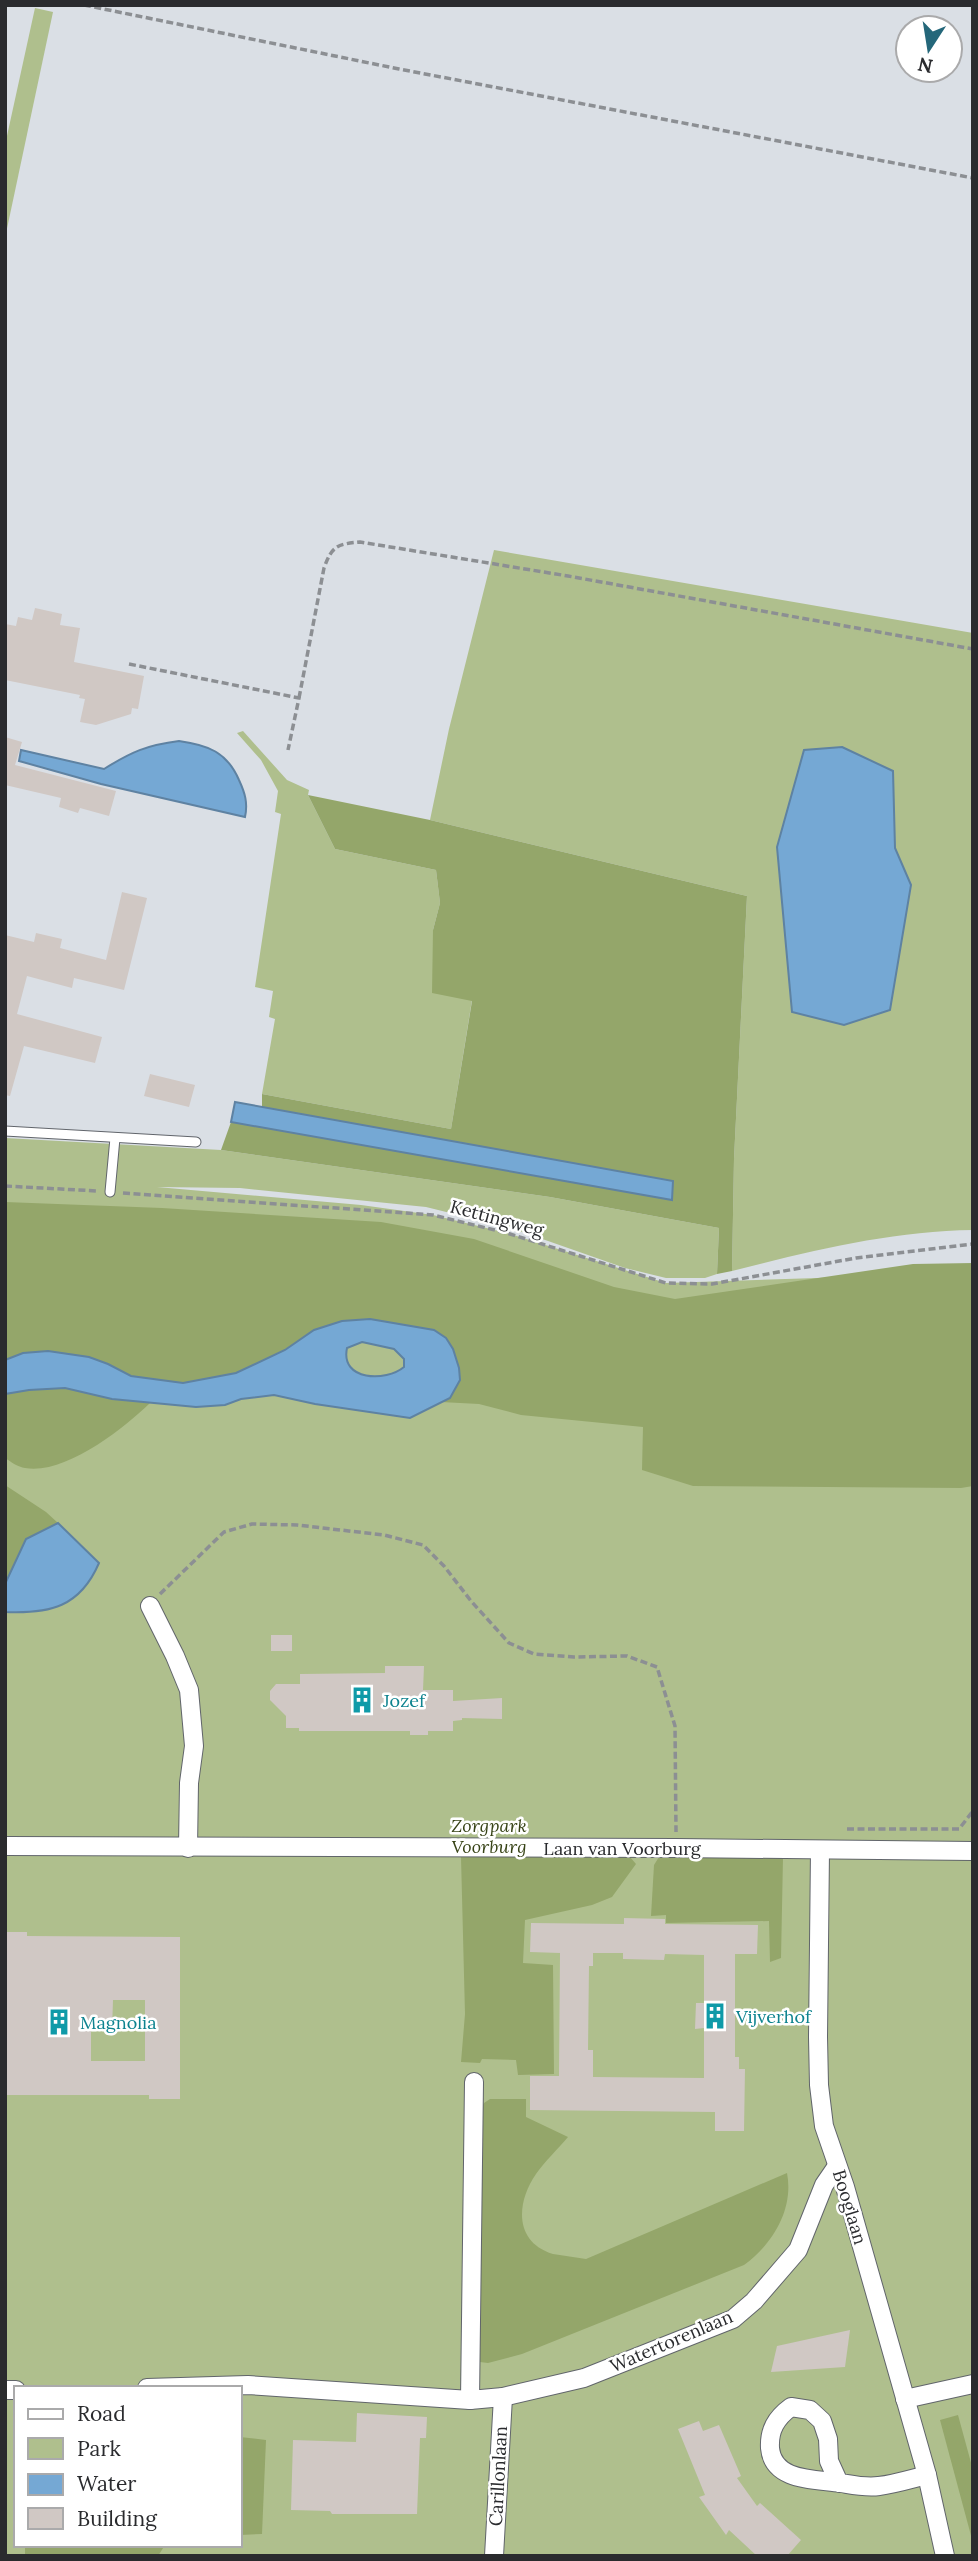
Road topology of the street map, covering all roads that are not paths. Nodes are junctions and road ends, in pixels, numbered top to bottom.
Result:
1 (5, 1131) edge
2 (115, 1138) junction
3 (196, 1142) dead end
4 (110, 1192) road end
5 (150, 1606) road end
6 (5, 1846) edge
7 (188, 1848) junction
8 (820, 1850) junction
9 (973, 1851) edge
10 (474, 2082) dead end
11 (837, 2166) junction
12 (973, 2384) edge
13 (214, 2386) edge
14 (503, 2397) junction
15 (905, 2399) junction
16 (470, 2400) junction
17 (926, 2475) junction
18 (839, 2483) junction
19 (494, 2556) edge
20 (945, 2556) edge

1 - 2 lane
2 - 3 lane
2 - 4 lane
5 - 7 street
6 - 7 street, Laan van Voorburg
7 - 8 street, Laan van Voorburg
8 - 9 street, Laan van Voorburg
8 - 11 street, Booglaan
10 - 16 street
11 - 14 street, Watertorenlaan
11 - 15 street, Booglaan
12 - 15 street
13 - 16 street, Watertorenlaan
14 - 16 street, Watertorenlaan
14 - 19 street, Carillonlaan
15 - 17 street, Booglaan
17 - 18 street
17 - 20 street, Booglaan
18 - 18 street

